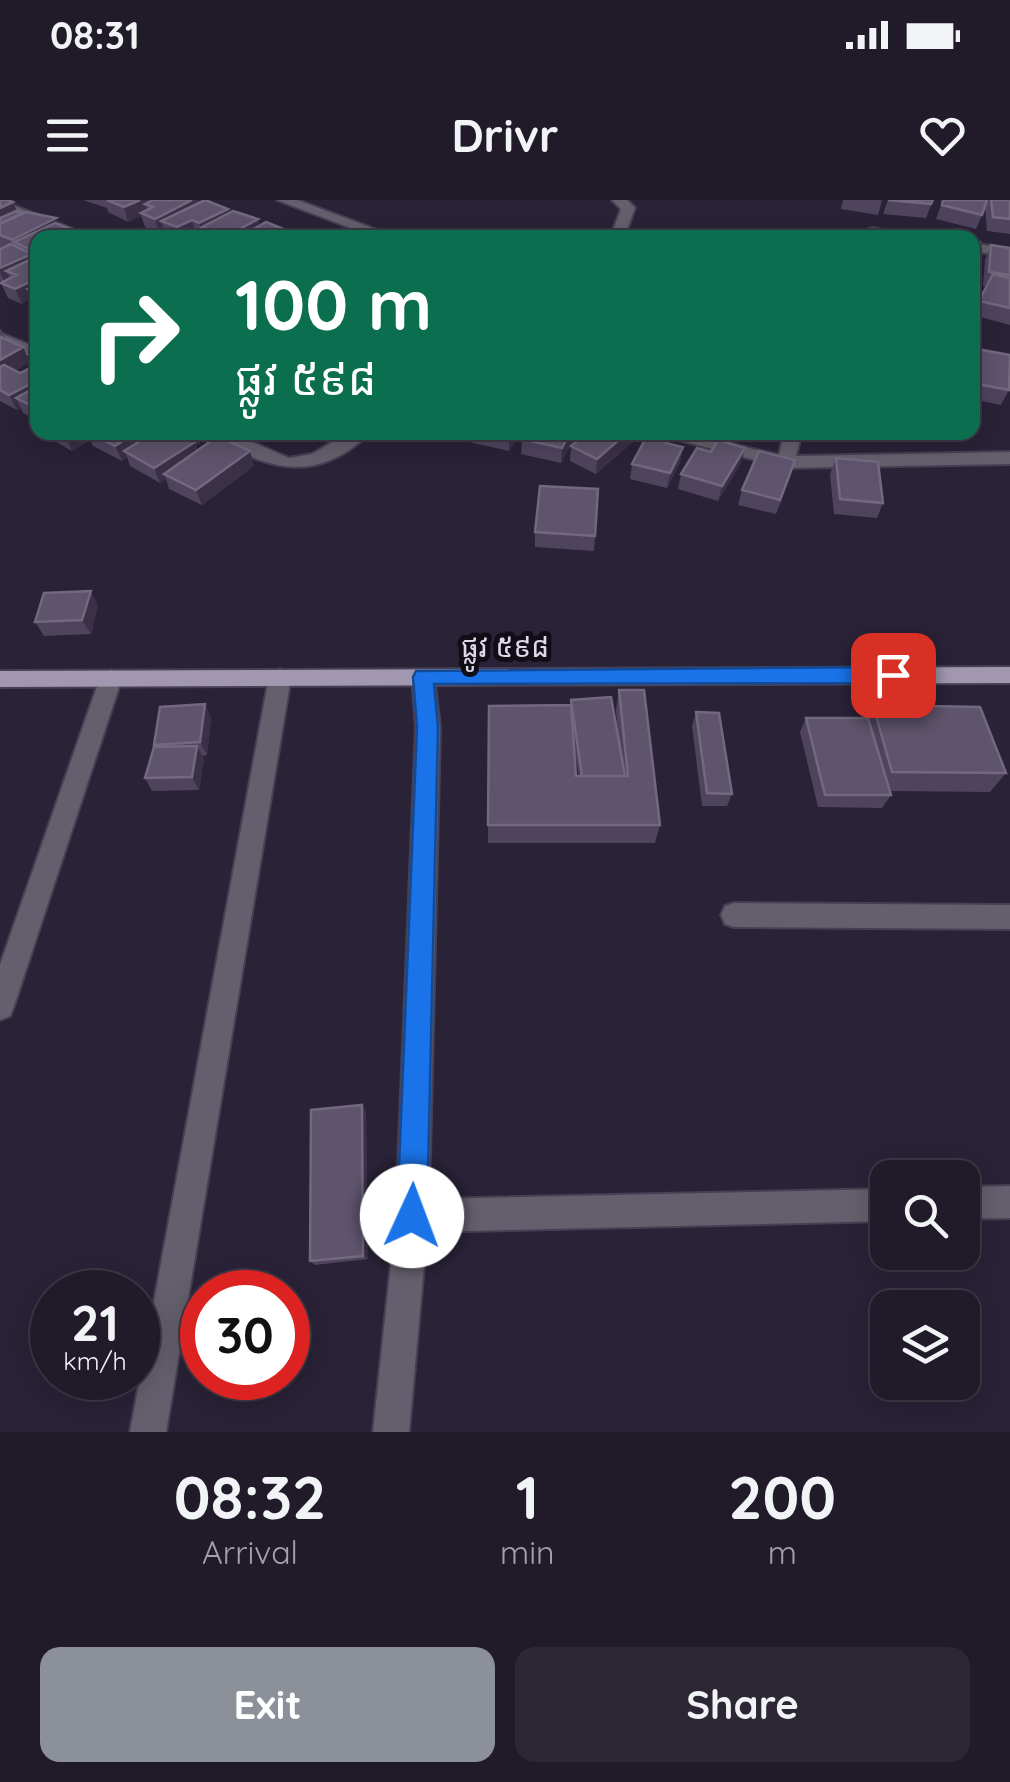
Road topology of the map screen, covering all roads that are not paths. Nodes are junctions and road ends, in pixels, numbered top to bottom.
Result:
1 (284, 200) edge
2 (619, 200) edge
3 (0, 204) edge
4 (63, 230) edge
5 (369, 230) edge
6 (621, 230) edge
7 (980, 248) edge
8 (1010, 253) edge
9 (0, 338) edge
10 (30, 351) edge
11 (232, 440) edge
12 (350, 440) edge
13 (691, 440) edge
14 (791, 440) edge
15 (1010, 458) edge
16 (786, 462) junction
17 (1010, 675) edge
18 (280, 676) junction
19 (423, 677) junction
20 (111, 678) junction
21 (0, 679) edge
22 (734, 915) dead end
23 (1010, 917) edge
24 (0, 1006) edge
25 (1010, 1202) edge
26 (980, 1203) edge
27 (870, 1204) edge
28 (412, 1216) junction
29 (148, 1432) edge
30 (390, 1432) edge

1 - 5 street
2 - 6 street
3 - 4 street
7 - 8 street
9 - 10 street
11 - 12 street
13 - 16 street
14 - 16 street
15 - 16 street
17 - 19 main road, ផ្លូវ ៥៩៨
18 - 19 main road, ផ្លូវ ៥៩៨
18 - 20 main road, ផ្លូវ ៥៩៨
18 - 29 street
19 - 28 street
20 - 21 main road, ផ្លូវ ៥៩៨
20 - 24 street
22 - 23 street
25 - 26 street
27 - 28 street
28 - 30 street

